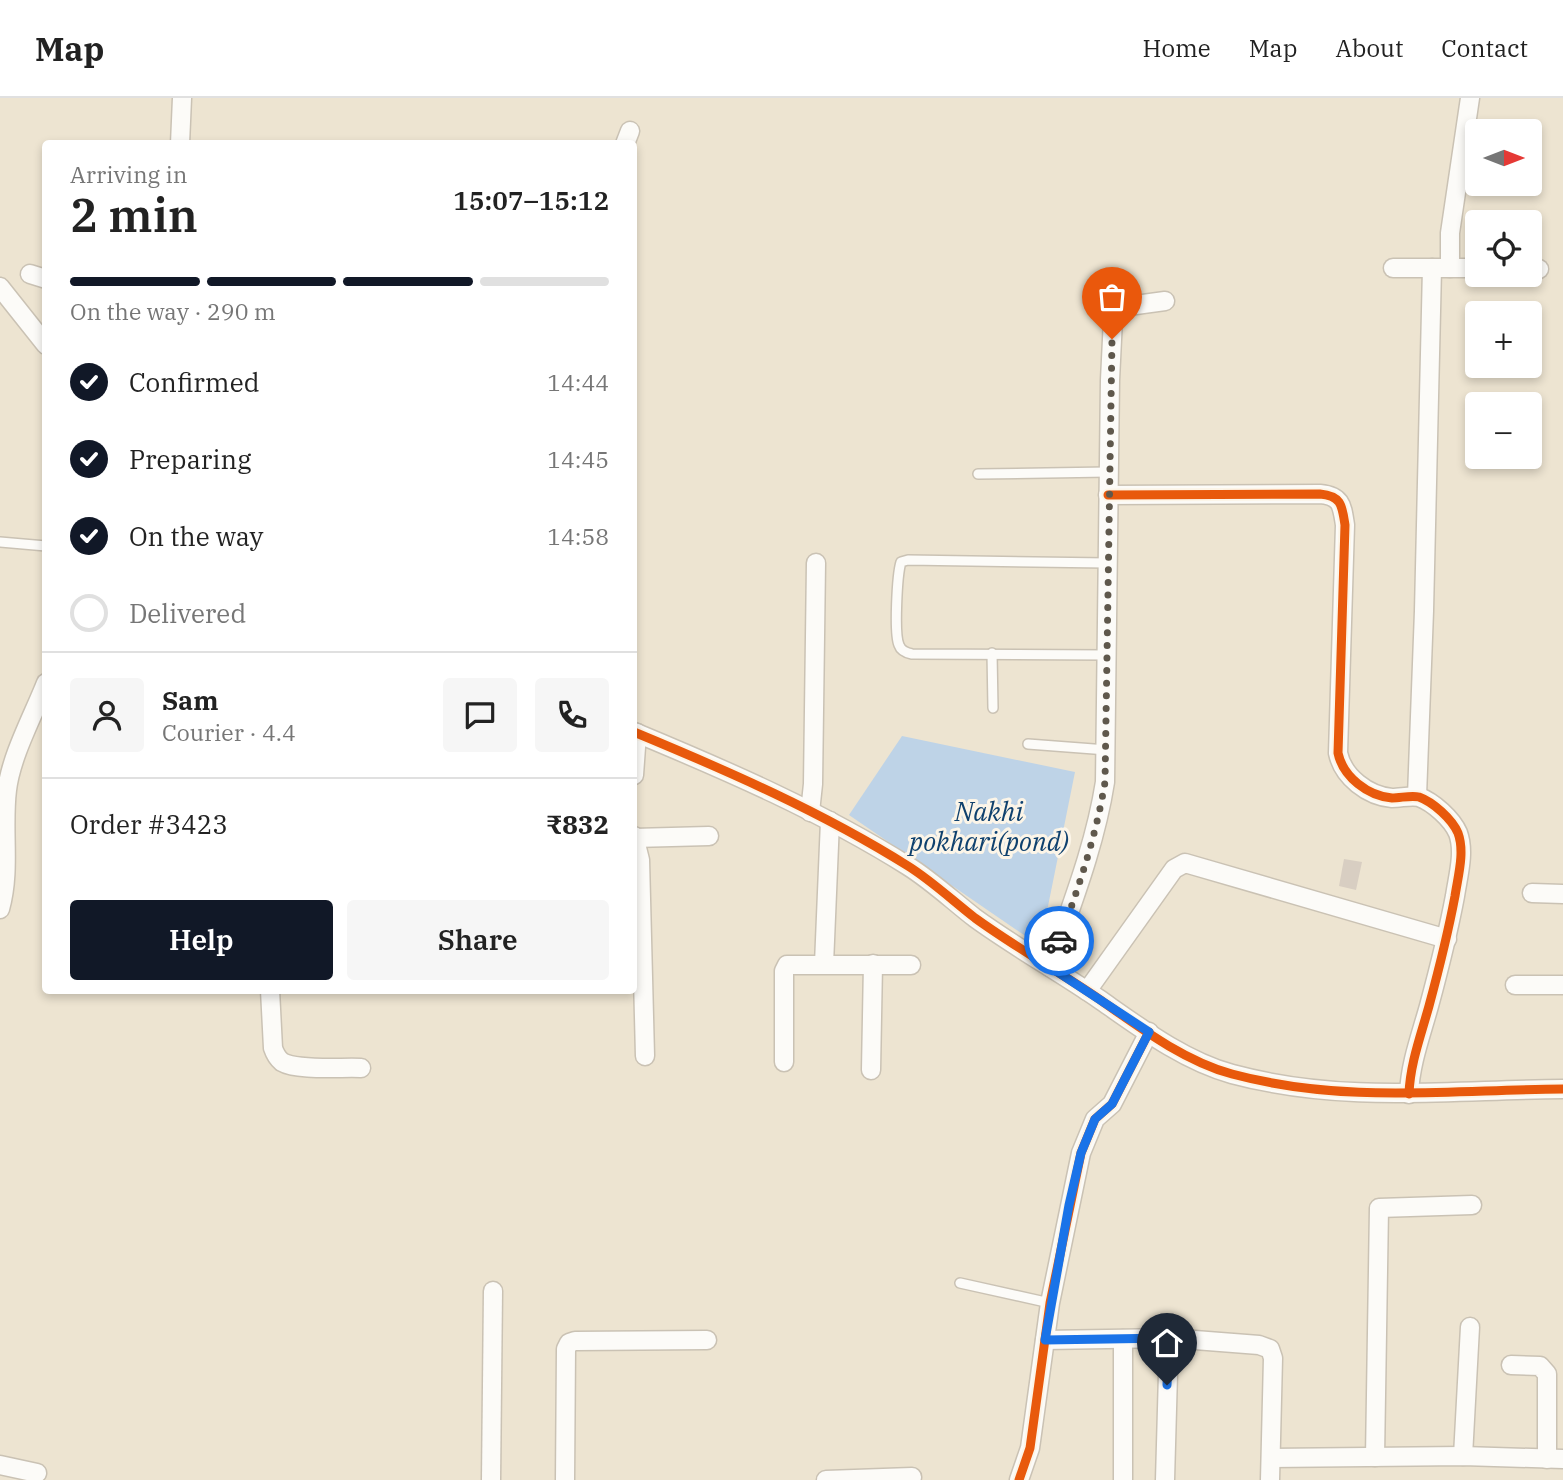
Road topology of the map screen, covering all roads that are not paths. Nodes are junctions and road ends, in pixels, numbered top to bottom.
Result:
1 (182, 98) edge
2 (1470, 98) edge
3 (180, 140) edge
4 (1393, 268) dead end
5 (1441, 268) junction
6 (1465, 268) edge
7 (0, 286) edge
8 (1165, 302) dead end
9 (42, 340) edge
10 (1108, 472) junction
11 (978, 474) dead end
12 (1108, 495) junction
13 (0, 542) edge
14 (42, 546) edge
15 (816, 563) dead end
16 (1107, 563) junction
17 (992, 653) junction
18 (1107, 655) junction
19 (42, 693) edge
20 (993, 708) dead end
21 (637, 734) edge
22 (1028, 744) dead end
23 (1107, 750) junction
24 (1417, 796) junction
25 (810, 812) junction
26 (830, 821) junction
27 (709, 836) dead end
28 (637, 837) edge
29 (637, 847) edge
30 (637, 874) edge
31 (1532, 893) dead end
32 (1563, 894) edge
33 (0, 909) edge
34 (1447, 939) junction
35 (824, 964) junction
36 (873, 964) junction
37 (911, 965) dead end
38 (638, 967) edge
39 (1050, 967) junction
40 (1515, 985) dead end
41 (1563, 985) edge
42 (1087, 991) junction
43 (270, 994) edge
44 (1149, 1032) junction
45 (645, 1056) dead end
46 (784, 1062) dead end
47 (360, 1068) dead end
48 (871, 1070) dead end
49 (1563, 1089) edge
50 (1409, 1094) junction
51 (1472, 1205) dead end
52 (960, 1283) dead end
53 (493, 1291) dead end
54 (1050, 1303) junction
55 (1470, 1327) dead end
56 (1169, 1338) junction
57 (1123, 1339) junction
58 (708, 1340) dead end
59 (1045, 1340) junction
60 (1511, 1365) dead end
61 (1463, 1456) junction
62 (1375, 1457) junction
63 (1270, 1458) junction
64 (1555, 1459) edge
65 (0, 1465) edge
66 (37, 1473) dead end
67 (912, 1477) dead end
68 (491, 1480) edge
69 (565, 1480) edge
70 (826, 1480) edge
71 (1019, 1480) edge
72 (1123, 1480) edge
73 (1165, 1480) edge
74 (1270, 1480) edge

1 - 3 street
2 - 5 street
4 - 5 street
5 - 6 street
5 - 24 street
7 - 9 street
8 - 10 street
10 - 11 lane
10 - 12 street
12 - 16 street
12 - 24 street
13 - 14 lane
15 - 25 street
16 - 17 lane
16 - 18 street
17 - 18 lane
17 - 20 lane
18 - 23 street
19 - 33 street
21 - 25 street
22 - 23 lane
23 - 39 street
24 - 34 street
25 - 26 street
26 - 35 street
26 - 39 street
27 - 28 street
29 - 30 street
30 - 38 street
31 - 32 street
34 - 42 street
34 - 50 street
35 - 36 street
35 - 46 street
36 - 37 street
36 - 48 street
38 - 45 street
39 - 42 street
40 - 41 street
42 - 44 street
43 - 47 street
44 - 50 street
44 - 54 street
49 - 50 street
51 - 62 street
52 - 54 lane
53 - 68 street
54 - 59 street
55 - 61 street
56 - 57 street
56 - 63 street
56 - 73 street
57 - 59 street
57 - 72 street
58 - 69 street
59 - 71 street
60 - 64 street
61 - 62 street
61 - 64 street
62 - 63 street
63 - 74 street
65 - 66 street
67 - 70 street

